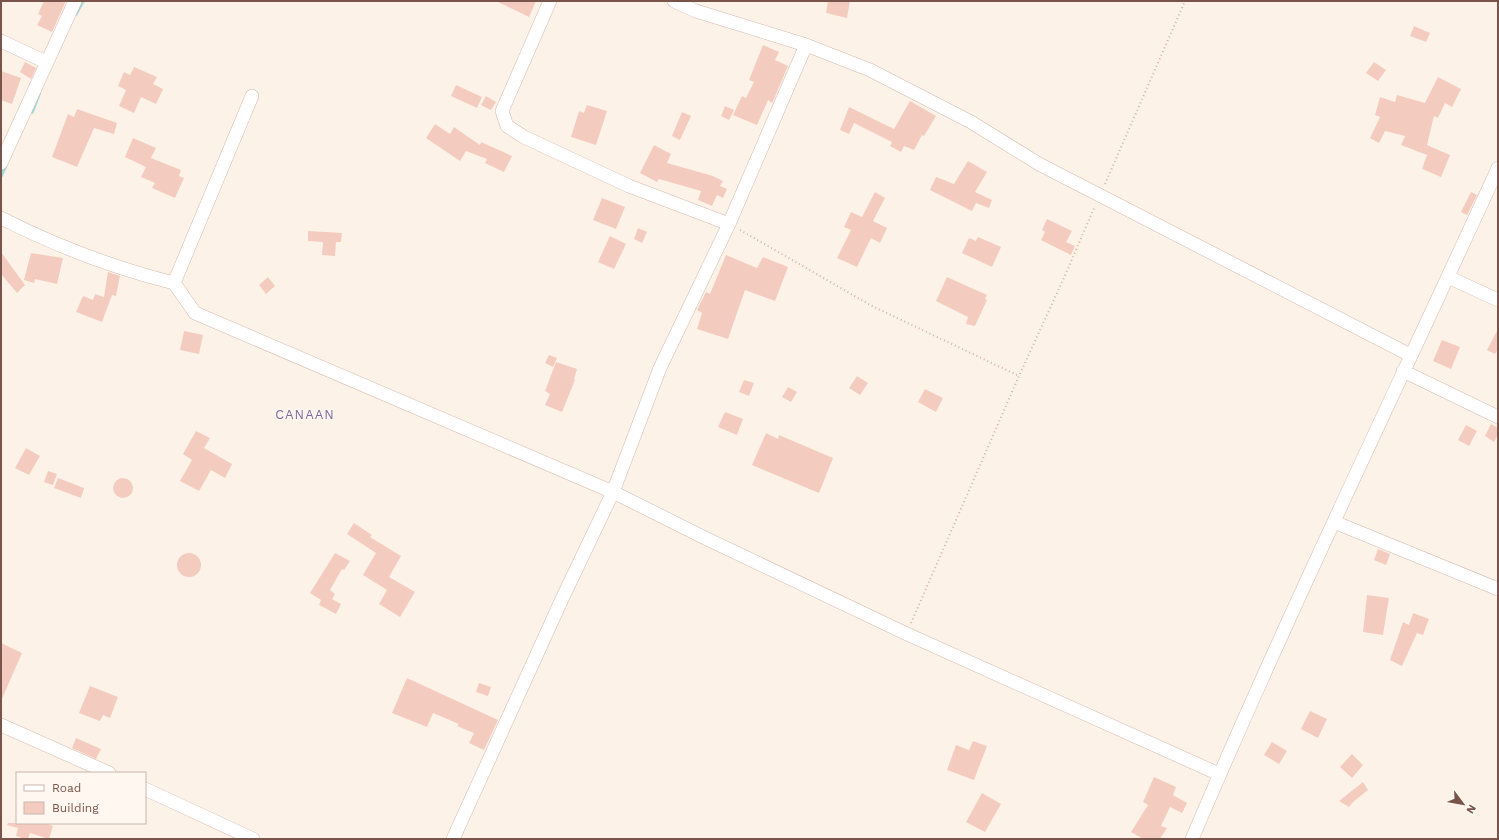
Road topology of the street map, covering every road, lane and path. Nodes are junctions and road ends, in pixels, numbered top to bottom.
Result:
1 (75, 1) edge
2 (550, 1) edge
3 (674, 1) edge
4 (1186, 1) edge
5 (1, 41) edge
6 (806, 45) junction
7 (46, 62) junction
8 (252, 96) dead end
9 (1, 163) edge
10 (1498, 168) edge
11 (1100, 195) junction
12 (1, 218) edge
13 (729, 224) junction
14 (1448, 277) junction
15 (174, 283) junction
16 (1498, 300) edge
17 (1410, 355) junction
18 (1403, 371) junction
19 (1019, 376) junction
20 (1498, 417) edge
21 (613, 492) junction
22 (1334, 522) junction
23 (1498, 589) edge
24 (907, 634) junction
25 (1, 725) edge
26 (107, 772) edge
27 (1219, 774) junction
28 (146, 789) edge
29 (253, 839) edge
30 (453, 839) edge
31 (1192, 839) edge

1 - 7 street
2 - 13 street
3 - 6 street
4 - 11 path
5 - 7 street
6 - 11 street
6 - 13 street
7 - 9 street
8 - 15 street
10 - 14 street
11 - 17 street
11 - 19 path
12 - 15 street
13 - 19 path
13 - 21 street
14 - 16 street
14 - 17 street
15 - 21 street
17 - 18 street
18 - 20 street
18 - 22 street
19 - 24 path
21 - 24 street
21 - 30 street
22 - 23 street
22 - 27 street
24 - 27 street
25 - 26 street
27 - 31 street
28 - 29 street

